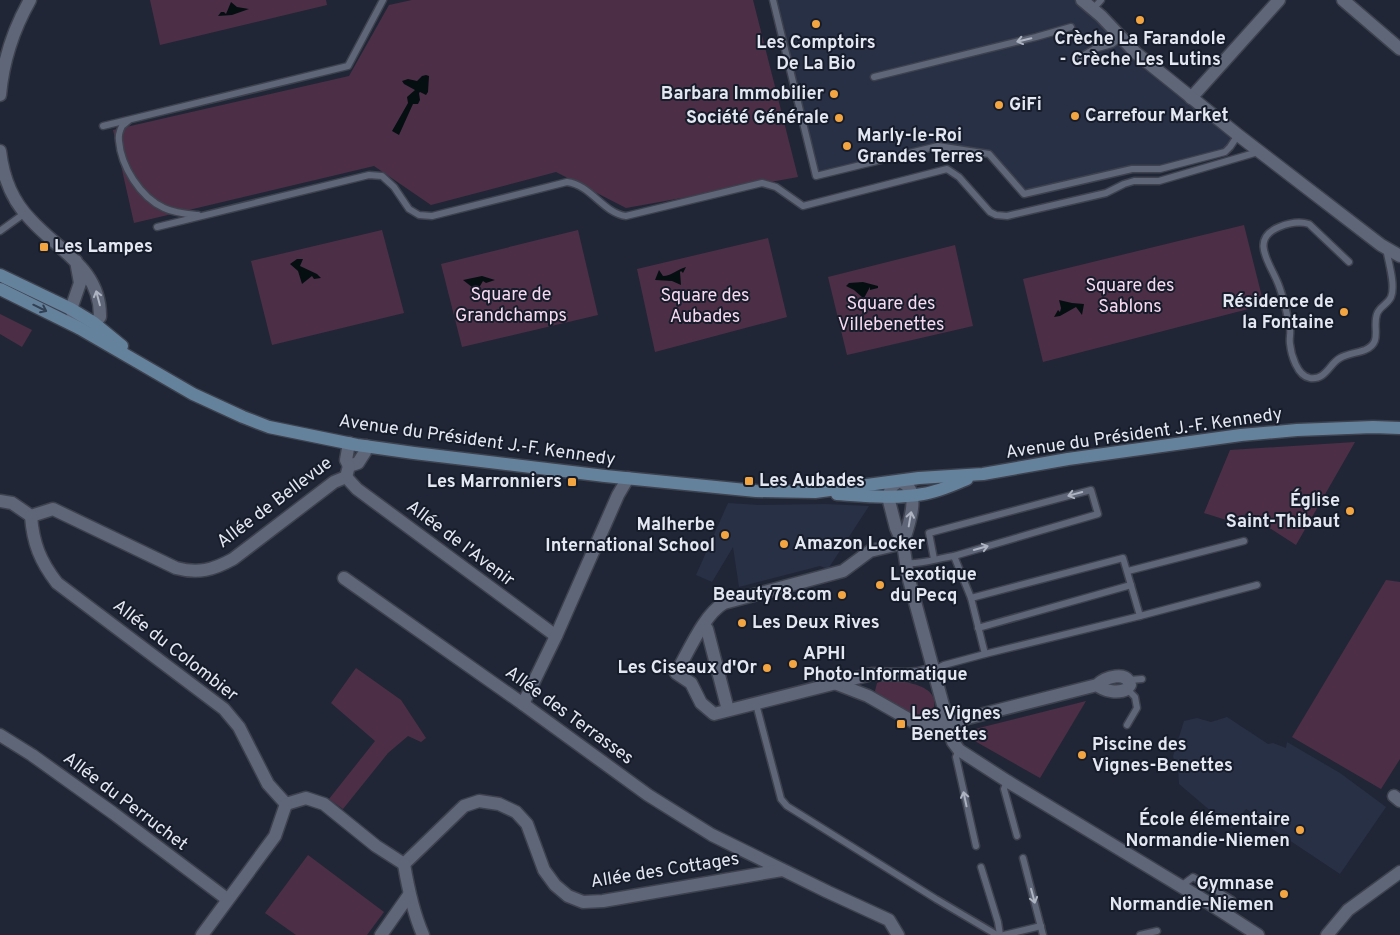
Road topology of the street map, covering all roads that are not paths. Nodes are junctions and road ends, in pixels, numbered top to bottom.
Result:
1 (30, 0) edge
2 (383, 0) edge
3 (773, 0) edge
4 (1082, 0) edge
5 (1279, 0) edge
6 (1343, 0) edge
7 (1097, 5) edge
8 (1071, 27) dead end
9 (1120, 38) junction
10 (1400, 49) edge
11 (1079, 58) dead end
12 (874, 77) dead end
13 (0, 95) edge
14 (1191, 98) junction
15 (130, 120) junction
16 (103, 126) dead end
17 (1238, 135) junction
18 (0, 151) edge
19 (1260, 152) junction
20 (25, 213) junction
21 (202, 216) junction
22 (157, 227) dead end
23 (0, 231) edge
24 (1385, 247) junction
25 (1400, 256) edge
26 (76, 261) junction
27 (1349, 262) dead end
28 (0, 275) edge
29 (0, 289) edge
30 (71, 309) junction
31 (94, 323) junction
32 (79, 328) junction
33 (149, 369) junction
34 (1400, 428) edge
35 (349, 443) junction
36 (366, 446) junction
37 (348, 471) junction
38 (982, 474) junction
39 (628, 478) junction
40 (899, 481) junction
41 (815, 492) junction
42 (912, 495) junction
43 (888, 497) junction
44 (0, 501) edge
45 (31, 516) junction
46 (1244, 541) dead end
47 (903, 543) junction
48 (954, 556) junction
49 (934, 559) junction
50 (905, 563) junction
51 (1128, 571) junction
52 (344, 578) dead end
53 (1131, 585) junction
54 (1257, 585) dead end
55 (971, 598) junction
56 (1140, 616) junction
57 (704, 625) junction
58 (978, 628) junction
59 (556, 636) junction
60 (985, 654) junction
61 (934, 670) junction
62 (872, 674) junction
63 (1133, 683) joint
64 (837, 684) junction
65 (868, 696) junction
66 (523, 704) junction
67 (756, 704) junction
68 (728, 710) junction
69 (948, 722) junction
70 (1127, 725) dead end
71 (0, 735) edge
72 (959, 750) junction
73 (1007, 781) junction
74 (286, 804) junction
75 (1017, 836) dead end
76 (976, 846) dead end
77 (1023, 858) dead end
78 (404, 864) junction
79 (981, 868) dead end
80 (782, 870) junction
81 (1400, 872) edge
82 (409, 894) junction
83 (227, 899) junction
84 (1040, 926) junction
85 (1157, 931) dead end
86 (1252, 933) edge
87 (202, 935) edge
88 (381, 935) edge
89 (423, 935) edge
90 (898, 935) edge
91 (999, 935) edge
92 (1004, 935) edge
93 (1043, 935) edge
94 (1140, 935) edge
95 (1327, 935) edge

1 - 13 street
2 - 15 lane
3 - 17 lane
4 - 7 street
5 - 14 street
6 - 10 street
7 - 9 street
8 -> 12 lane
9 - 11 lane
9 - 14 street
14 - 17 street
15 - 16 lane
15 - 21 lane
17 - 19 street
18 - 20 street
19 - 21 lane
19 - 24 street
20 - 23 lane
20 - 26 street
21 - 22 lane
24 - 25 street
24 - 27 lane
26 - 30 street
31 -> 26 street
28 - 30 main road, Avenue du Président J.-F. Kennedy
29 -> 32 main road, Avenue du Président J.-F. Kennedy
30 - 31 main road, Avenue du Président J.-F. Kennedy
30 - 32 street
31 - 32 street
31 - 33 main road, Avenue du Président J.-F. Kennedy
32 - 33 main road, Avenue du Président J.-F. Kennedy
33 - 35 main road, Avenue du Président J.-F. Kennedy
34 - 38 main road, Avenue du Président J.-F. Kennedy
35 - 36 main road, Avenue du Président J.-F. Kennedy
35 - 37 street, Allée de Bellevue
36 - 37 street, Allée de Bellevue
36 - 39 main road, Avenue du Président J.-F. Kennedy
37 - 45 street, Allée de Bellevue
37 - 59 street, Allée de l'Avenir
38 - 40 main road, Avenue du Président J.-F. Kennedy
38 - 42 main road, Avenue du Président J.-F. Kennedy
39 - 41 main road, Avenue du Président J.-F. Kennedy
39 - 59 street
40 - 41 main road, Avenue du Président J.-F. Kennedy
40 - 42 street
40 - 43 street
41 - 43 main road, Avenue du Président J.-F. Kennedy
42 - 43 main road, Avenue du Président J.-F. Kennedy
47 -> 42 street
43 - 47 street
44 - 45 street
45 - 74 street, Allée du Colombier
46 - 51 lane
47 - 50 street
47 - 57 street
48 - 49 lane
48 -> 49 lane
48 - 55 lane
49 - 50 lane
50 - 61 street
51 - 53 lane
51 - 55 lane
52 - 66 street, Allée des Terrasses
53 - 56 lane
53 - 58 lane
54 - 56 lane
55 - 58 lane
56 - 60 lane
57 - 68 street
57 - 68 street
58 - 60 lane
59 - 66 street
60 - 61 lane
61 - 62 street
61 - 69 street
62 - 64 street
62 - 65 street
63 - 69 street
63 - 70 lane
64 - 65 street
64 - 67 street
65 - 69 street
66 - 80 street, Allée des Terrasses
67 - 68 street
67 - 91 lane
69 - 72 street
71 - 83 street, Allée du Perruchet
72 - 73 street
76 -> 72 lane
73 - 75 lane
73 - 86 street
74 - 78 street
74 - 83 street
77 -> 84 lane
78 - 80 street, Allée des Cottages
78 - 82 street
79 - 91 lane
80 - 90 street
81 - 95 street
82 - 88 street
82 - 89 street
83 - 87 street
84 - 92 lane
84 - 93 lane
85 - 94 lane

